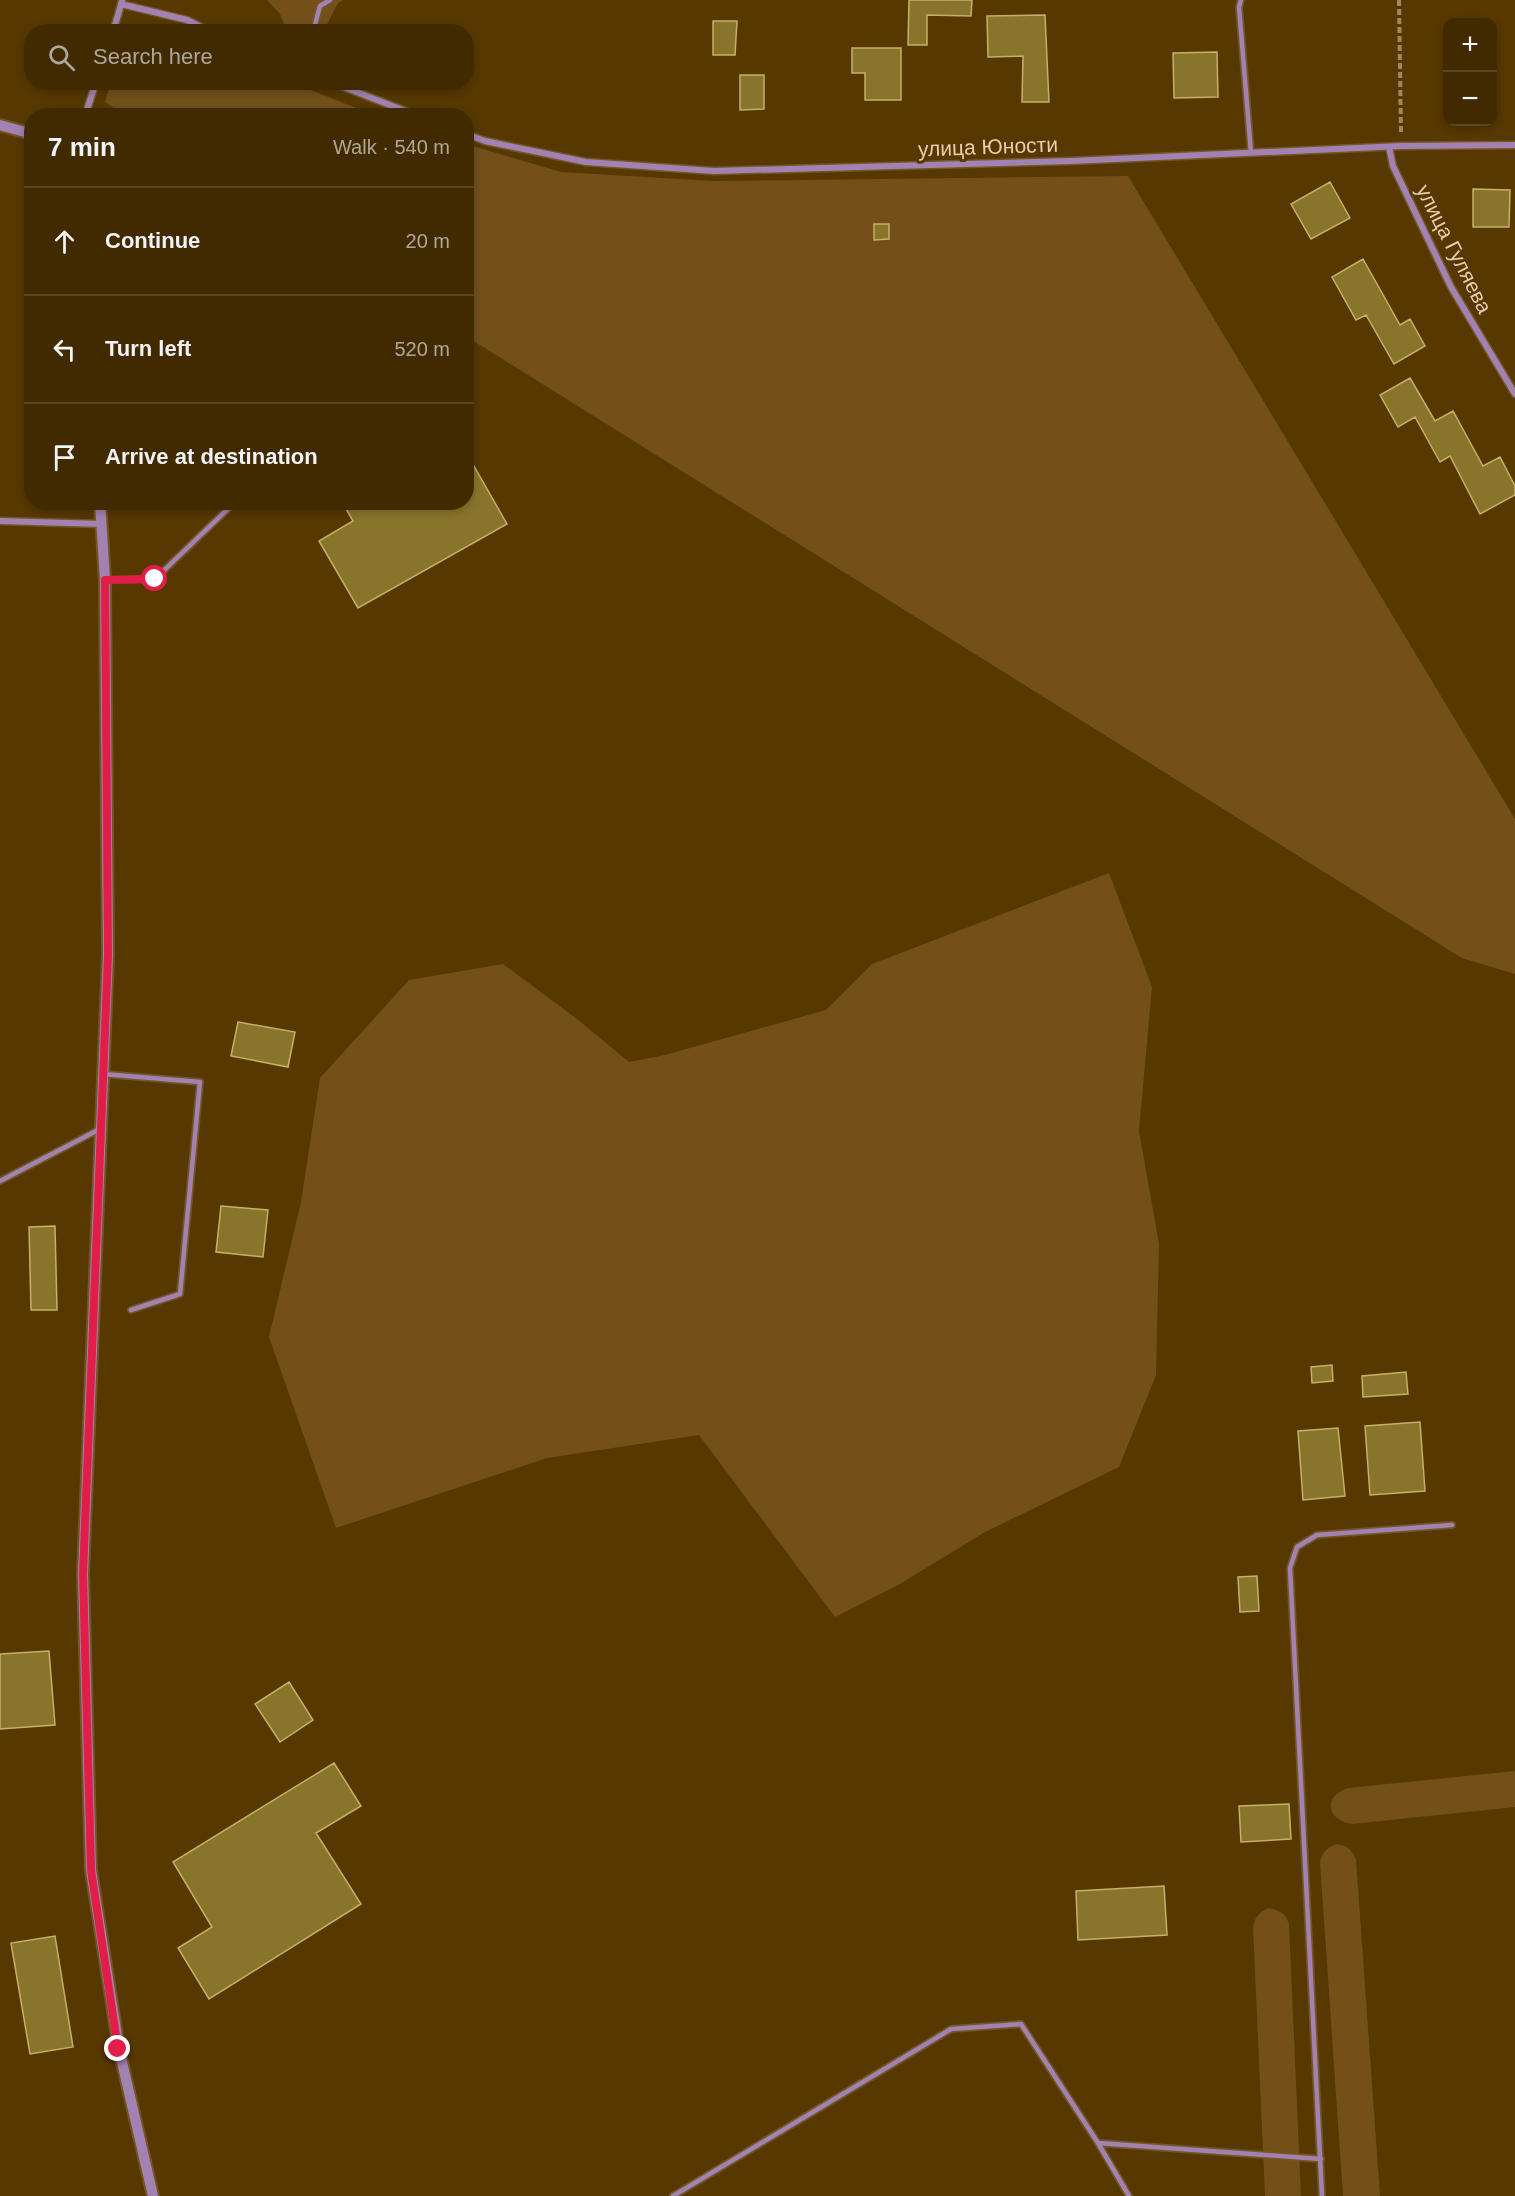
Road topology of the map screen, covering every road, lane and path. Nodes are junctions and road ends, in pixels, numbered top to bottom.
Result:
1 (330, 0) edge
2 (1241, 0) edge
3 (1399, 0) edge
4 (122, 2) edge
5 (115, 24) edge
6 (194, 24) edge
7 (315, 24) edge
8 (93, 90) edge
9 (351, 90) edge
10 (88, 108) edge
11 (398, 108) edge
12 (0, 124) edge
13 (24, 132) edge
14 (474, 137) edge
15 (1515, 145) edge
16 (1401, 146) junction
17 (1389, 147) junction
18 (1251, 153) junction
19 (1515, 394) edge
20 (101, 510) edge
21 (228, 510) edge
22 (0, 521) edge
23 (102, 524) junction
24 (105, 580) junction
25 (103, 1074) junction
26 (100, 1129) junction
27 (0, 1181) edge
28 (131, 1310) dead end
29 (1452, 1525) dead end
30 (1098, 2143) junction
31 (1321, 2159) junction
32 (153, 2196) edge
33 (673, 2196) edge
34 (1129, 2196) edge
35 (1322, 2196) edge

1 - 7 lane
2 - 18 lane
3 - 16 path
4 - 5 street
4 - 6 street
8 - 10 street
9 - 11 street
12 - 13 street
14 - 18 street, улица Юности
15 - 16 street, улица Юности
16 - 17 street, улица Юности
17 - 18 street, улица Юности
17 - 19 street, улица Гуляева
20 - 23 street
21 - 24 lane
22 - 23 street
23 - 24 street
24 - 25 street
25 - 26 street
25 - 28 lane
26 - 27 lane
26 - 32 street
29 - 31 lane
30 - 31 lane
30 - 33 lane
30 - 34 lane
31 - 35 lane

